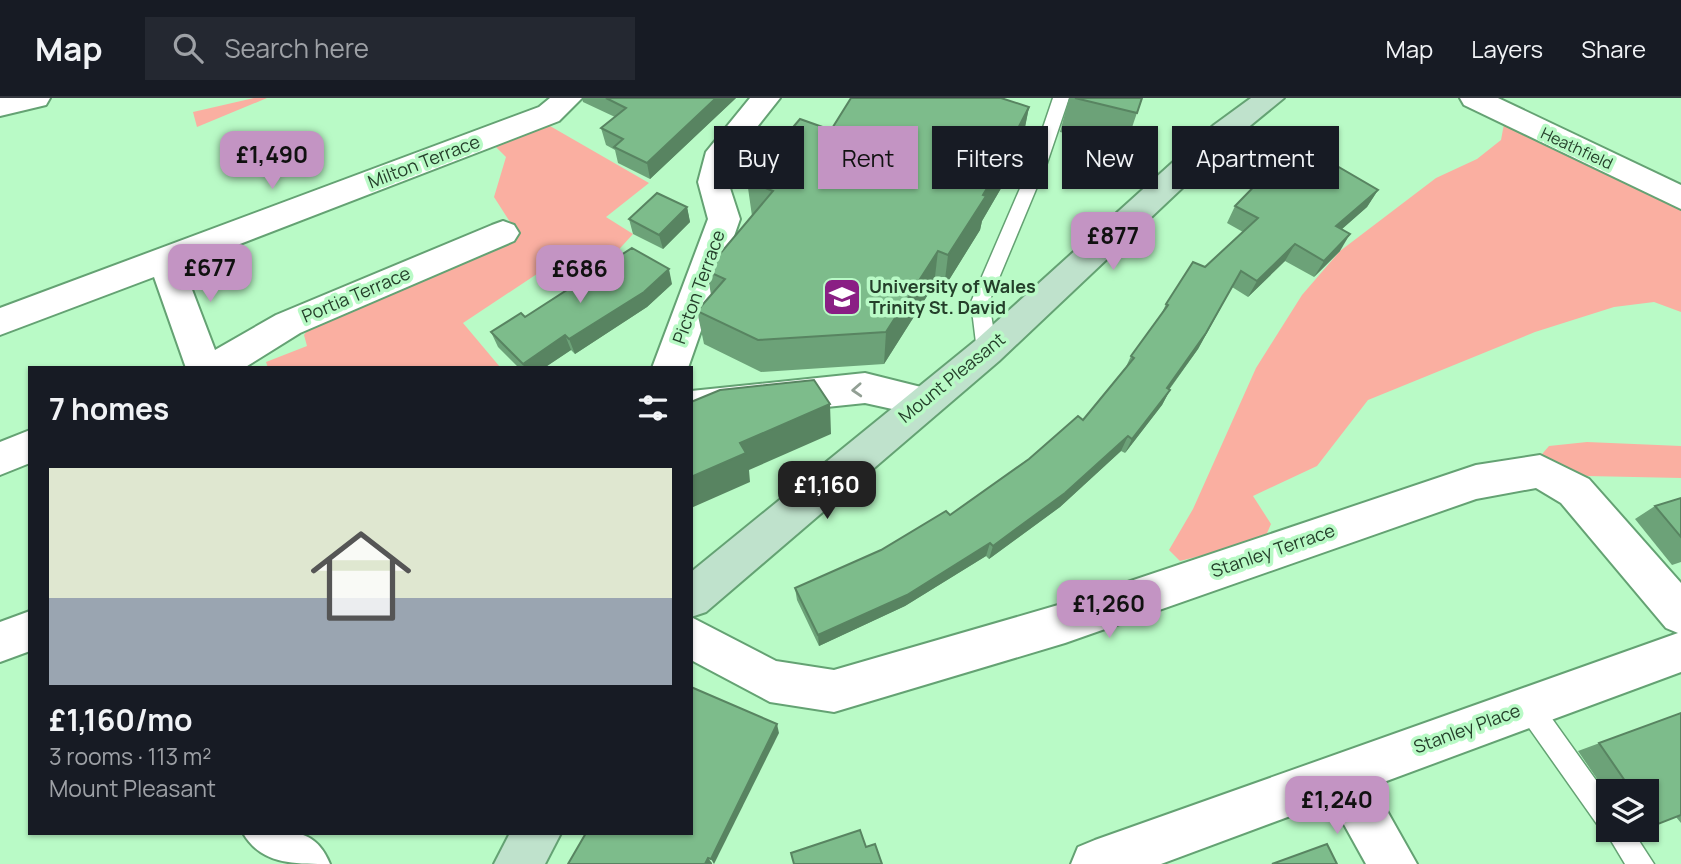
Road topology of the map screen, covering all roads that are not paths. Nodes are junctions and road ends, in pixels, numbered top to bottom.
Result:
1 (36, 98) edge
2 (568, 98) edge
3 (766, 98) edge
4 (1061, 98) edge
5 (1270, 98) edge
6 (1474, 98) edge
7 (0, 107) edge
8 (1681, 198) edge
9 (503, 233) dead end
10 (164, 260) junction
11 (0, 322) edge
12 (987, 351) junction
13 (203, 366) edge
14 (217, 366) edge
15 (671, 366) edge
16 (924, 401) junction
17 (693, 406) edge
18 (28, 447) edge
19 (0, 459) edge
20 (693, 596) edge
21 (1681, 614) edge
22 (693, 639) edge
23 (1681, 652) edge
24 (1529, 707) junction
25 (1341, 775) junction
26 (1596, 801) edge
27 (270, 835) edge
28 (536, 835) edge
29 (1625, 842) edge
30 (306, 864) edge
31 (518, 864) edge
32 (1095, 864) edge
33 (1392, 864) edge
34 (1641, 864) edge

1 - 7 street
2 - 10 street, Milton Terrace
3 - 15 street, Picton Terrace
4 - 12 lane
5 - 12 street, Mount Pleasant
6 - 8 street, Heathfield
9 - 14 street, Portia Terrace
10 - 11 street, Milton Terrace
10 - 13 street
12 - 16 street, Mount Pleasant
16 -> 17 street
16 - 20 street, Mount Pleasant
18 - 19 street
21 - 22 street, Stanley Terrace
23 - 24 street, Stanley Place
24 - 25 street, Stanley Place
24 - 26 lane
25 - 32 street, Stanley Place
25 - 33 street
27 - 30 street
28 - 31 street
29 - 34 lane

